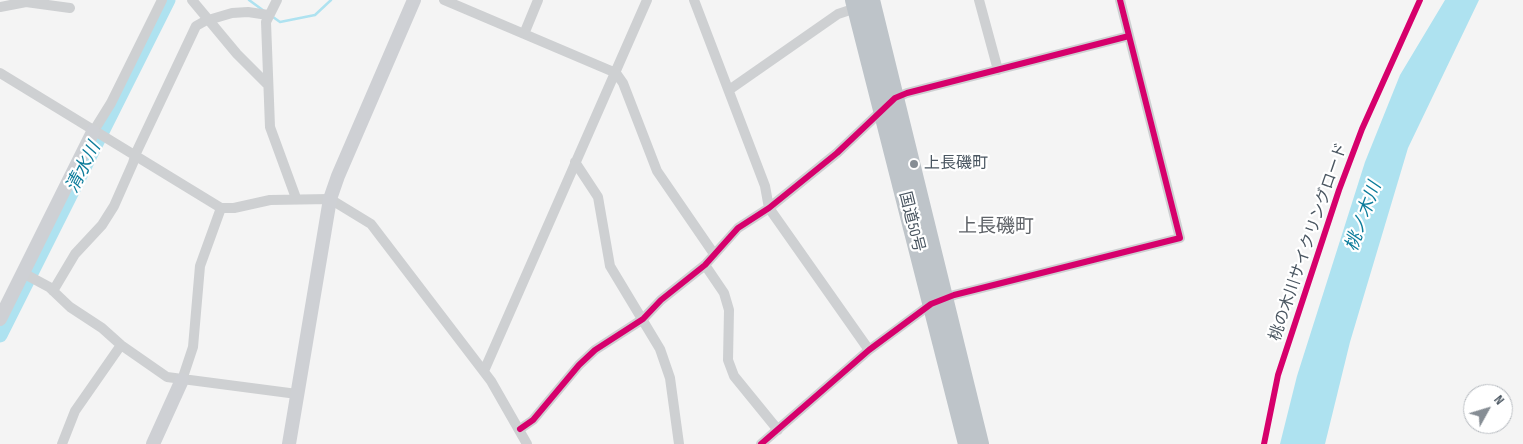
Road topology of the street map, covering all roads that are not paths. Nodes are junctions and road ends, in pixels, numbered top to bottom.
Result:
1 (162, 0) edge
2 (192, 0) edge
3 (277, 0) edge
4 (414, 0) edge
5 (444, 0) edge
6 (538, 0) edge
7 (648, 0) edge
8 (694, 0) edge
9 (979, 0) edge
10 (1120, 0) edge
11 (860, 3) edge
12 (0, 7) edge
13 (70, 8) dead end
14 (268, 15) junction
15 (210, 21) junction
16 (524, 34) junction
17 (1128, 36) junction
18 (998, 70) junction
19 (616, 73) junction
20 (0, 74) edge
21 (267, 84) junction
22 (730, 90) junction
23 (889, 103) junction
24 (97, 135) junction
25 (135, 157) junction
26 (575, 162) junction
27 (296, 198) junction
28 (330, 198) junction
29 (221, 208) junction
30 (769, 208) junction
31 (714, 254) junction
32 (705, 265) junction
33 (27, 275) junction
34 (53, 291) junction
35 (938, 301) junction
36 (0, 319) edge
37 (643, 319) junction
38 (121, 345) junction
39 (869, 350) junction
40 (484, 371) junction
41 (182, 380) junction
42 (297, 394) junction
43 (520, 429) junction
44 (778, 430) junction
45 (62, 444) edge
46 (153, 444) edge
47 (289, 444) edge
48 (526, 444) edge
49 (678, 444) edge
50 (761, 444) edge
51 (967, 444) edge
52 (980, 444) edge

1 - 24 street
2 - 15 street
3 - 14 street
4 - 28 street
5 - 16 street
6 - 16 street
7 - 19 street
8 - 22 street
9 - 18 street
10 - 17 street
11 - 22 street
11 - 23 highway, 国道50号
12 - 13 street
14 - 15 street
14 - 21 street
15 - 21 street
15 - 25 street
16 - 19 street
17 - 18 street
17 - 35 street
18 - 23 street
19 - 26 street
19 - 31 street
20 - 24 street
21 - 27 street
22 - 30 street
23 - 30 street
23 - 35 highway, 国道50号
24 - 25 street
24 - 33 street
25 - 29 street
25 - 34 street
26 - 37 street
26 - 40 street
27 - 28 street
27 - 29 street
28 - 40 street
28 - 42 street
29 - 41 street
30 - 31 street
30 - 39 street
31 - 32 street
32 - 37 street
32 - 44 street
33 - 34 street
33 - 36 street
34 - 38 street
35 - 39 street
35 - 51 highway, 国道50号
35 - 52 highway, 国道50号
37 - 43 street
37 - 49 street
38 - 41 street
38 - 45 street
39 - 44 street
40 - 43 street
41 - 42 street
41 - 46 street
42 - 47 street
43 - 48 street
44 - 50 street

